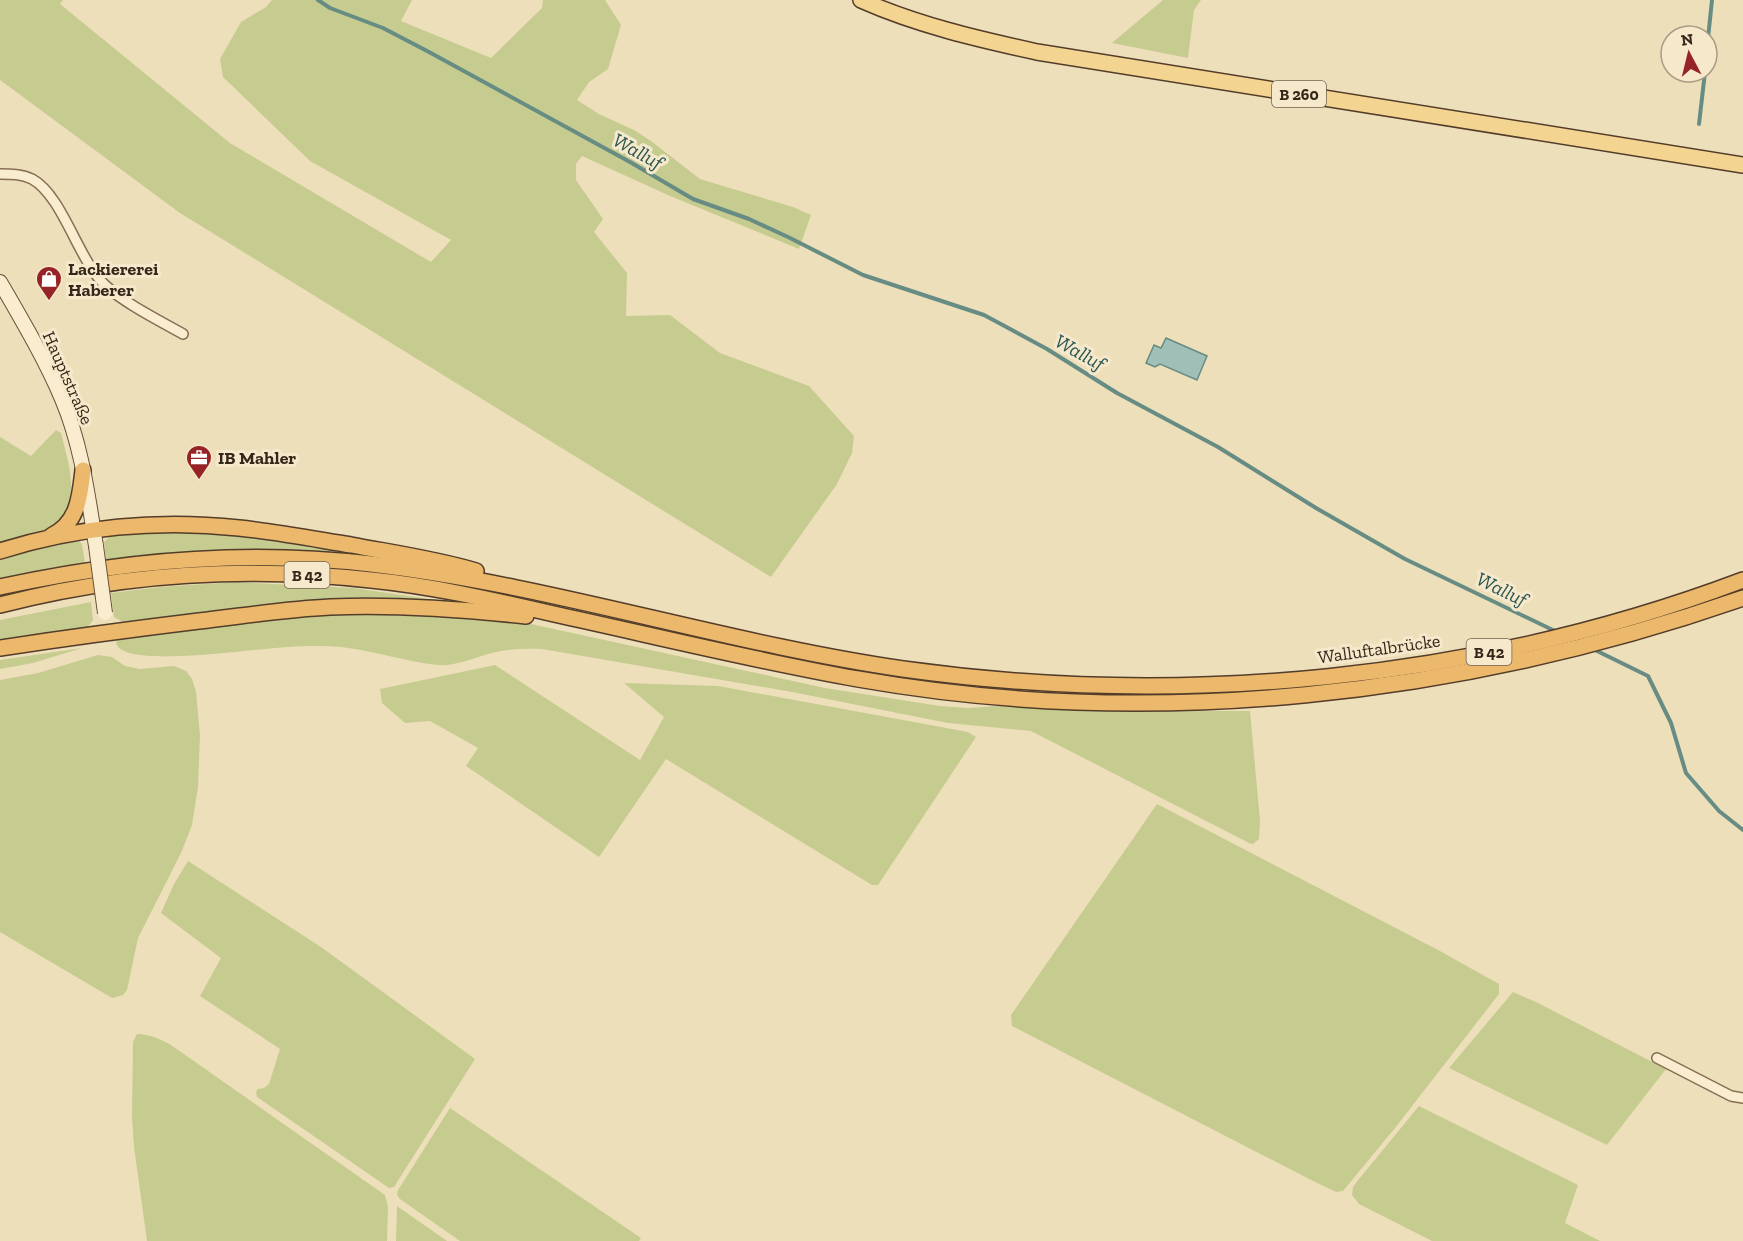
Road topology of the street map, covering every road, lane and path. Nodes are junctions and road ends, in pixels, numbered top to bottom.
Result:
1 (861, 0) edge
2 (1743, 165) edge
3 (0, 174) edge
4 (0, 282) edge
5 (183, 334) dead end
6 (83, 470) junction
7 (93, 531) junction
8 (44, 540) junction
9 (0, 551) edge
10 (1743, 580) edge
11 (0, 587) edge
12 (548, 595) junction
13 (1743, 598) edge
14 (0, 605) edge
15 (613, 627) junction
16 (108, 633) junction
17 (0, 648) edge
18 (1658, 1058) dead end
19 (1743, 1098) edge

1 - 2 main road, B 260
3 - 5 street
4 - 6 main road, Hauptstraße
6 - 7 main road, Hauptstraße
6 - 8 highway
7 - 8 highway
7 - 12 highway
7 - 16 main road, Hauptstraße, bridge
8 - 9 highway
10 - 12 highway, Walluftalbrücke / B 42
11 - 12 highway, B 42
13 - 15 highway, Walluftalbrücke / B 42
14 - 15 highway, B 42
15 - 16 highway
16 - 17 highway
18 - 19 street

